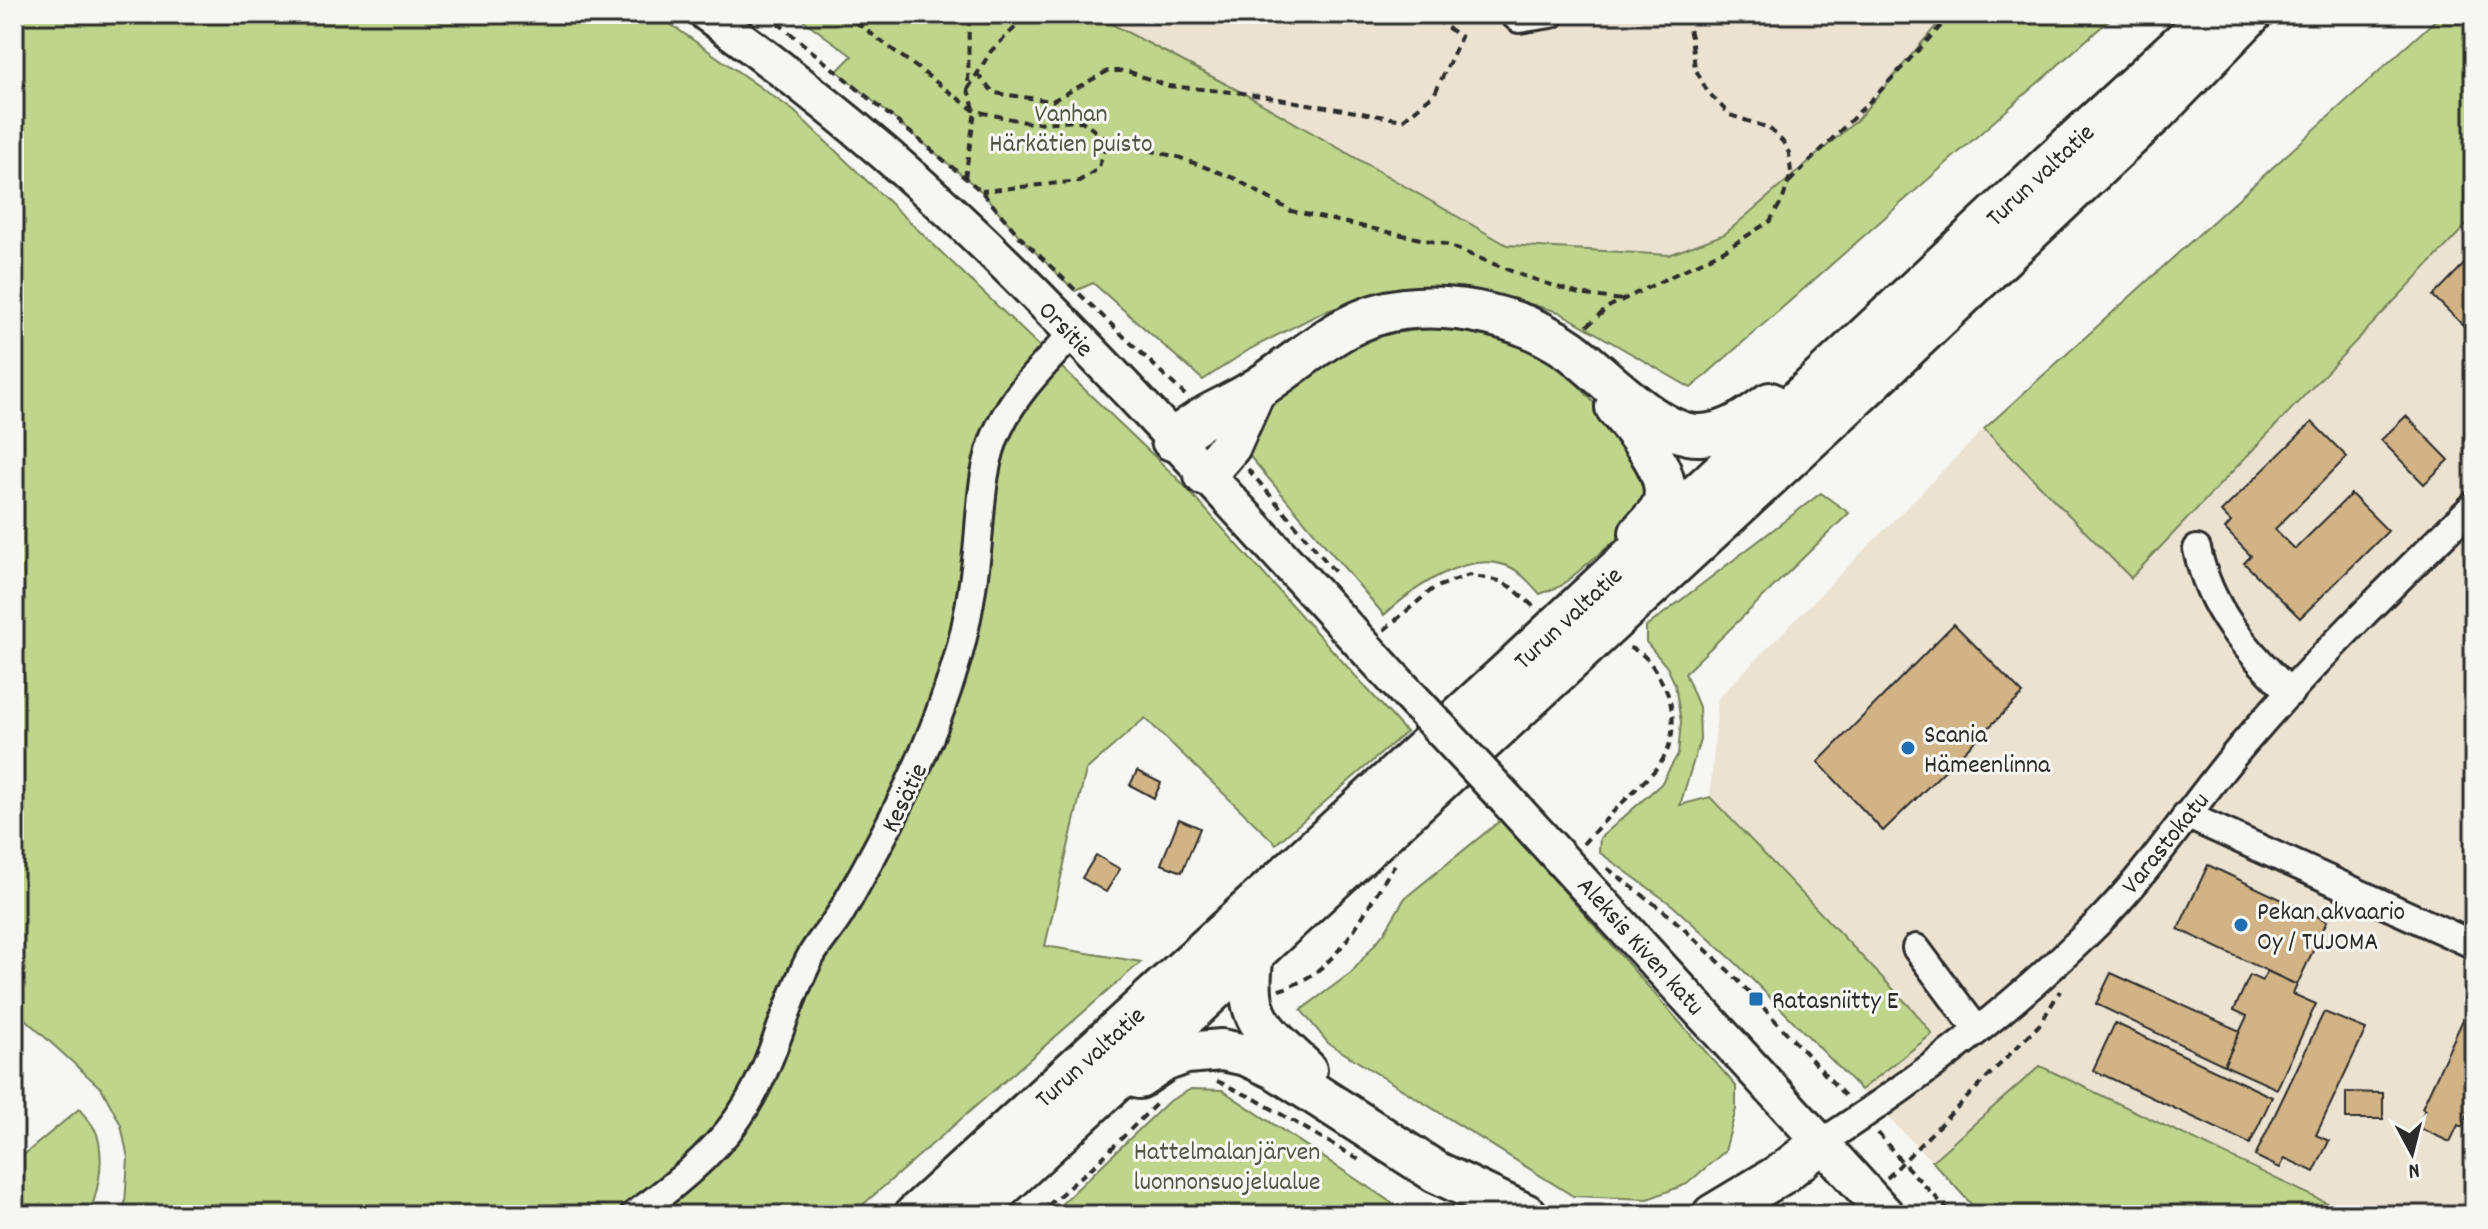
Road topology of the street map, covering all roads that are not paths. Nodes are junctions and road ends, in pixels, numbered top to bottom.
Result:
1 (707, 14) edge
2 (1513, 14) edge
3 (1551, 14) edge
4 (2213, 14) edge
5 (2251, 14) edge
6 (2064, 151) junction
7 (1073, 333) junction
8 (1567, 349) junction
9 (1255, 390) junction
10 (1172, 440) junction
11 (1217, 460) junction
12 (2474, 505) edge
13 (2197, 549) dead end
14 (1505, 675) junction
15 (1393, 678) joint
16 (2290, 693) junction
17 (2186, 815) junction
18 (2474, 945) edge
19 (1916, 948) dead end
20 (1253, 954) junction
21 (1977, 1030) junction
22 (1359, 1120) junction
23 (1063, 1130) junction
24 (1821, 1143) junction
25 (1877, 1205) edge
26 (634, 1215) edge
27 (915, 1215) edge
28 (971, 1215) edge
29 (1527, 1215) edge
30 (1713, 1215) edge

1 - 7 main road, Orsitie
2 - 3 street
4 - 6 highway, Turun valtatie
5 - 20 highway, Turun valtatie
6 - 8 highway
6 - 14 highway, Turun valtatie
7 - 10 main road, Orsitie
7 - 26 street, Kesätie
8 - 9 highway
8 - 14 highway
9 - 10 highway
9 - 11 highway
10 - 11 main road, Orsitie
11 - 15 main road, Orsitie
12 - 16 street, Varastokatu
13 - 16 street
14 - 27 highway, Turun valtatie
15 - 24 main road, Aleksis Kiven katu, bridge
16 - 17 street, Varastokatu
17 - 18 street
17 - 21 street, Varastokatu
19 - 21 street
20 - 22 highway
20 - 23 highway, Turun valtatie
21 - 24 street, Varastokatu
22 - 23 highway
22 - 29 highway
23 - 28 highway, Turun valtatie
24 - 25 main road, Aleksis Kiven katu
24 - 30 highway

